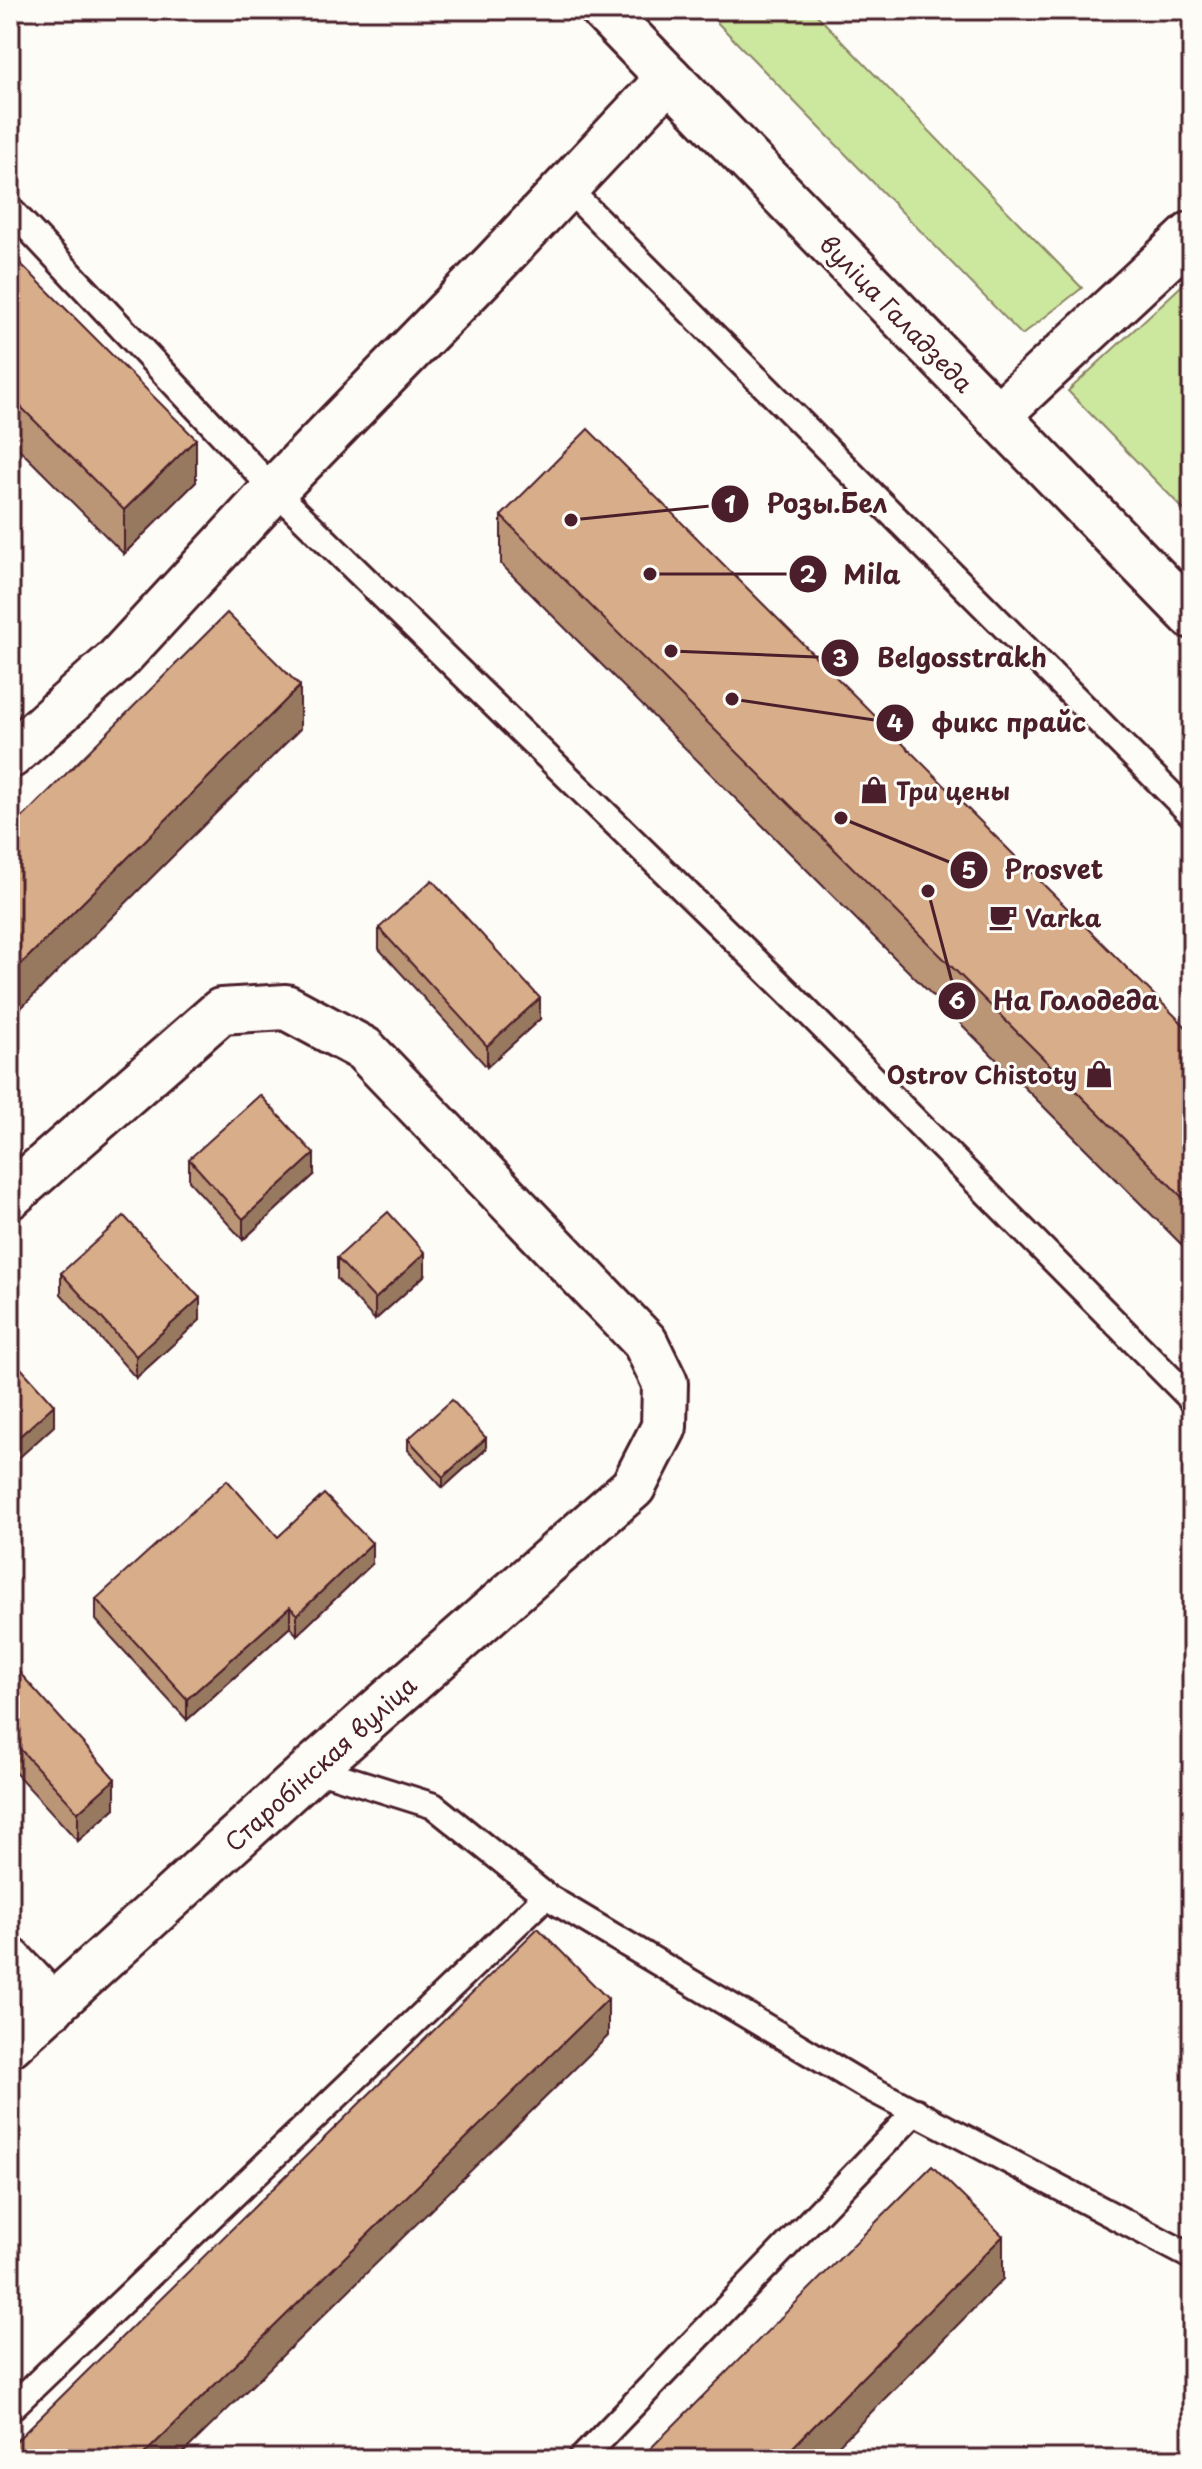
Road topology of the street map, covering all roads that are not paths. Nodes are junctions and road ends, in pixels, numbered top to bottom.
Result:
1 (603, 10) edge
2 (669, 78) junction
3 (566, 187) junction
4 (10, 209) edge
5 (1192, 234) edge
6 (997, 416) junction
7 (274, 490) junction
8 (1192, 616) edge
9 (10, 756) edge
10 (1192, 815) edge
11 (10, 1196) edge
12 (1192, 1400) edge
13 (313, 1768) junction
14 (546, 1896) junction
15 (10, 1960) edge
16 (53, 2006) junction
17 (10, 2044) edge
18 (916, 2111) junction
19 (1192, 2257) edge
20 (10, 2409) edge
21 (581, 2459) edge

1 - 2 street, вуліца Галадзеда
2 - 3 street
2 - 6 street, вуліца Галадзеда
3 - 7 street
3 - 10 lane
4 - 7 lane
5 - 6 street
6 - 8 street, вуліца Галадзеда
7 - 9 street
7 - 12 lane
11 - 13 street, Старобінская вуліца
13 - 14 lane
13 - 16 street, Старобінская вуліца
14 - 18 lane
14 - 20 lane
15 - 16 street
16 - 17 street, Старобінская вуліца
18 - 19 lane
18 - 21 lane

